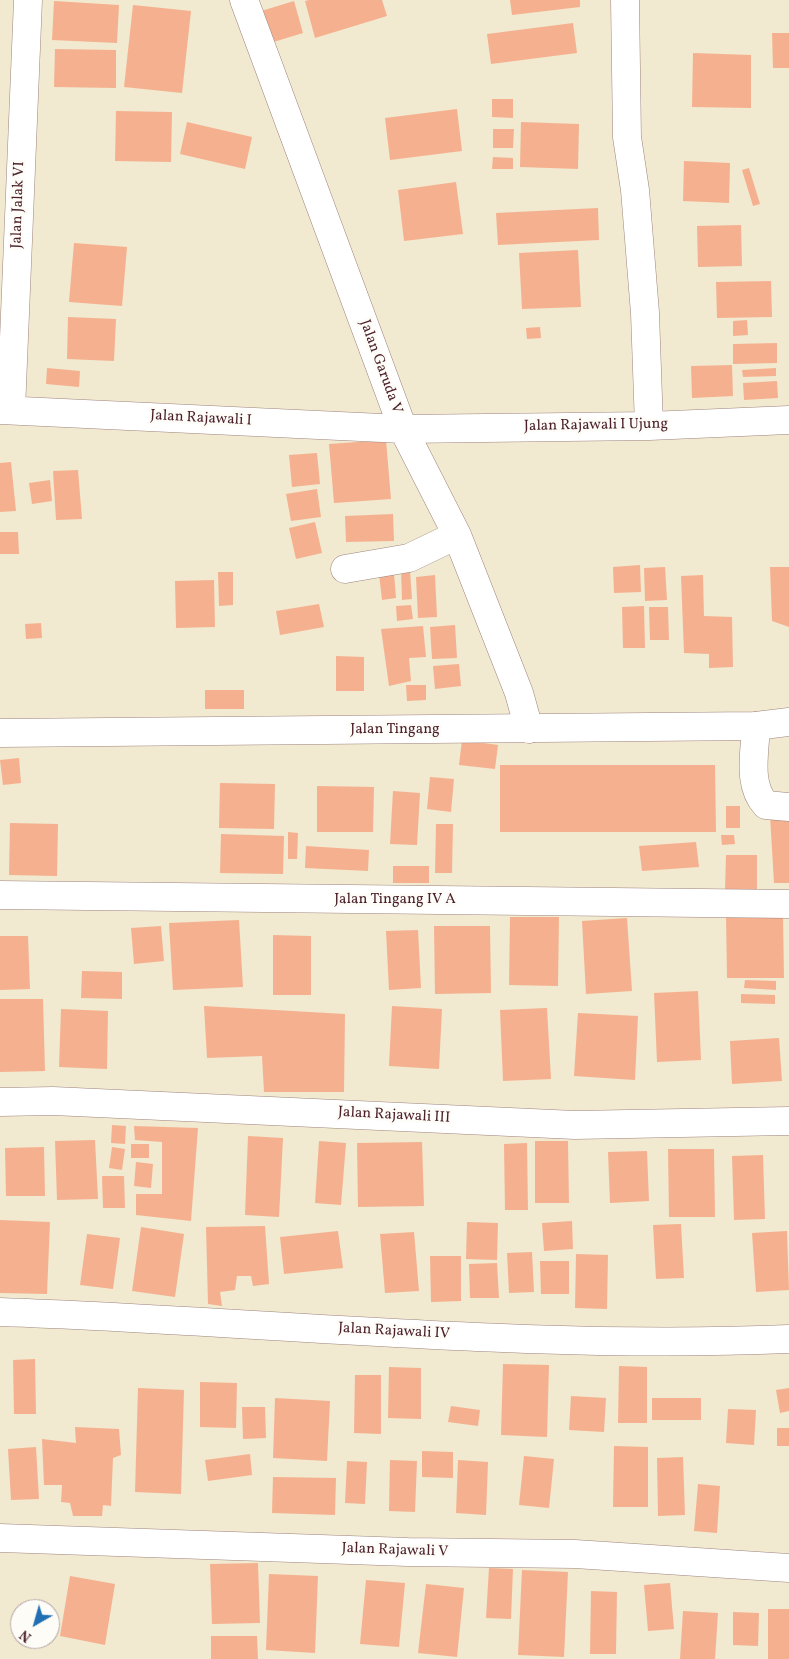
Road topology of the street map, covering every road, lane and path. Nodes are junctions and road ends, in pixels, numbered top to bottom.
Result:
1 (28, 0) edge
2 (244, 0) edge
3 (625, 0) edge
4 (5, 410) edge
5 (789, 420) edge
6 (649, 426) junction
7 (403, 429) junction
8 (457, 535) junction
9 (345, 569) dead end
10 (789, 722) edge
11 (756, 726) junction
12 (529, 729) junction
13 (0, 733) edge
14 (789, 807) edge
15 (0, 895) edge
16 (789, 904) edge
17 (0, 1102) edge
18 (789, 1121) edge
19 (0, 1312) edge
20 (789, 1339) edge
21 (0, 1538) edge
22 (789, 1568) edge

1 - 4 street, Jalan Jalak VI
2 - 7 street, Jalan Garuda V
3 - 6 street
4 - 7 street, Jalan Rajawali I
5 - 6 street, Jalan Rajawali I Ujung
6 - 7 street, Jalan Rajawali I Ujung
7 - 8 street, Jalan Garuda V
8 - 9 street
8 - 12 street, Jalan Garuda V
10 - 11 street, Jalan Tingang
11 - 12 street, Jalan Tingang
11 - 14 street
12 - 13 street, Jalan Tingang
15 - 16 street, Jalan Tingang IV A
17 - 18 street, Jalan Rajawali III
19 - 20 street, Jalan Rajawali IV
21 - 22 street, Jalan Rajawali V

